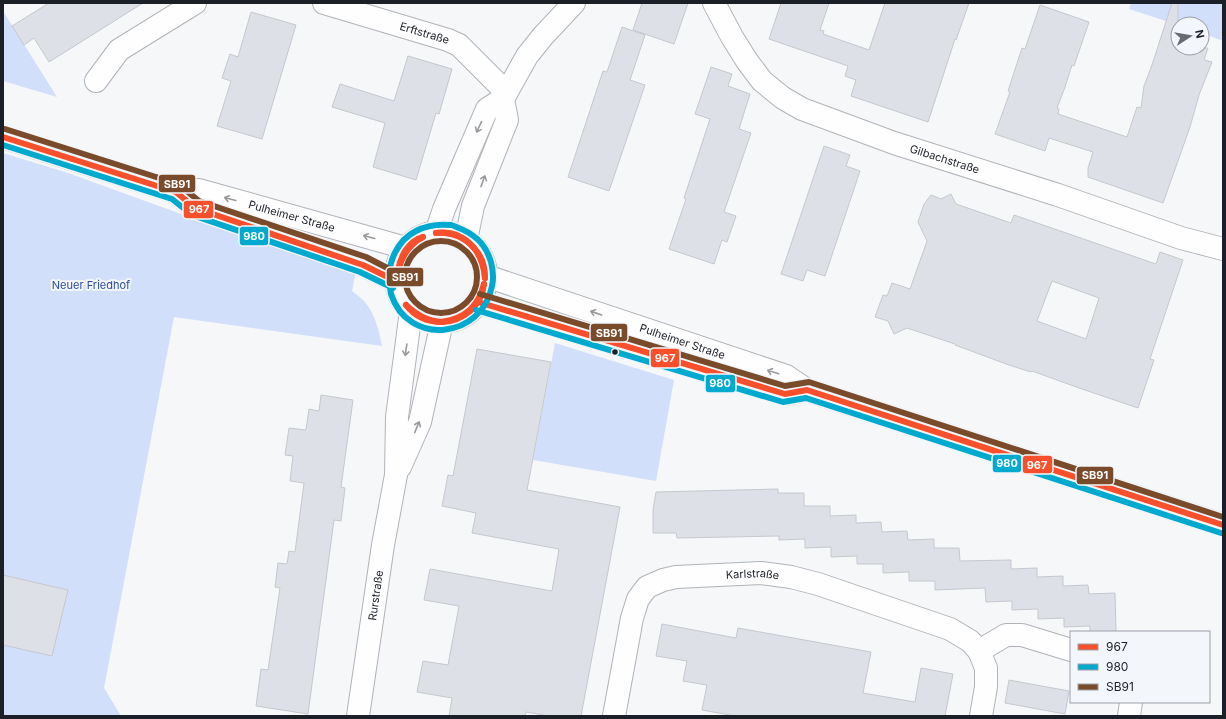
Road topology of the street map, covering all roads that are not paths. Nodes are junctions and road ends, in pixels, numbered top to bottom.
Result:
1 (195, 3) edge
2 (324, 3) edge
3 (574, 3) edge
4 (714, 3) edge
5 (96, 81) dead end
6 (505, 96) junction
7 (3, 137) edge
8 (176, 192) junction
9 (436, 232) junction
10 (466, 240) junction
11 (406, 248) junction
12 (1223, 249) edge
13 (486, 276) junction
14 (396, 281) junction
15 (478, 302) junction
16 (411, 311) junction
17 (442, 322) junction
18 (807, 390) junction
19 (396, 475) junction
20 (1223, 525) edge
21 (1070, 650) edge
22 (979, 651) junction
23 (1131, 703) edge
24 (358, 716) edge
25 (614, 716) edge
26 (981, 716) edge
27 (1129, 716) edge

1 - 5 street
2 - 6 street, Erftstraße
3 - 6 street
4 - 12 street, Gilbachstraße
6 -> 9 street
10 -> 6 street
7 - 8 street, Pulheimer Straße
11 -> 8 street, Pulheimer Straße
8 - 14 street, Pulheimer Straße
9 - 10 street
9 - 11 street
10 - 13 street
11 - 14 street
13 - 15 street
18 -> 13 street, Pulheimer Straße
14 - 16 street
15 - 17 street
15 - 18 street, Pulheimer Straße
16 - 17 street
16 -> 19 street, Rurstraße
19 -> 17 street, Rurstraße
18 - 20 street, Pulheimer Straße
19 - 24 street, Rurstraße
21 - 22 street
22 - 25 street, Karlstraße
22 - 26 street, Karlstraße
23 - 27 street

